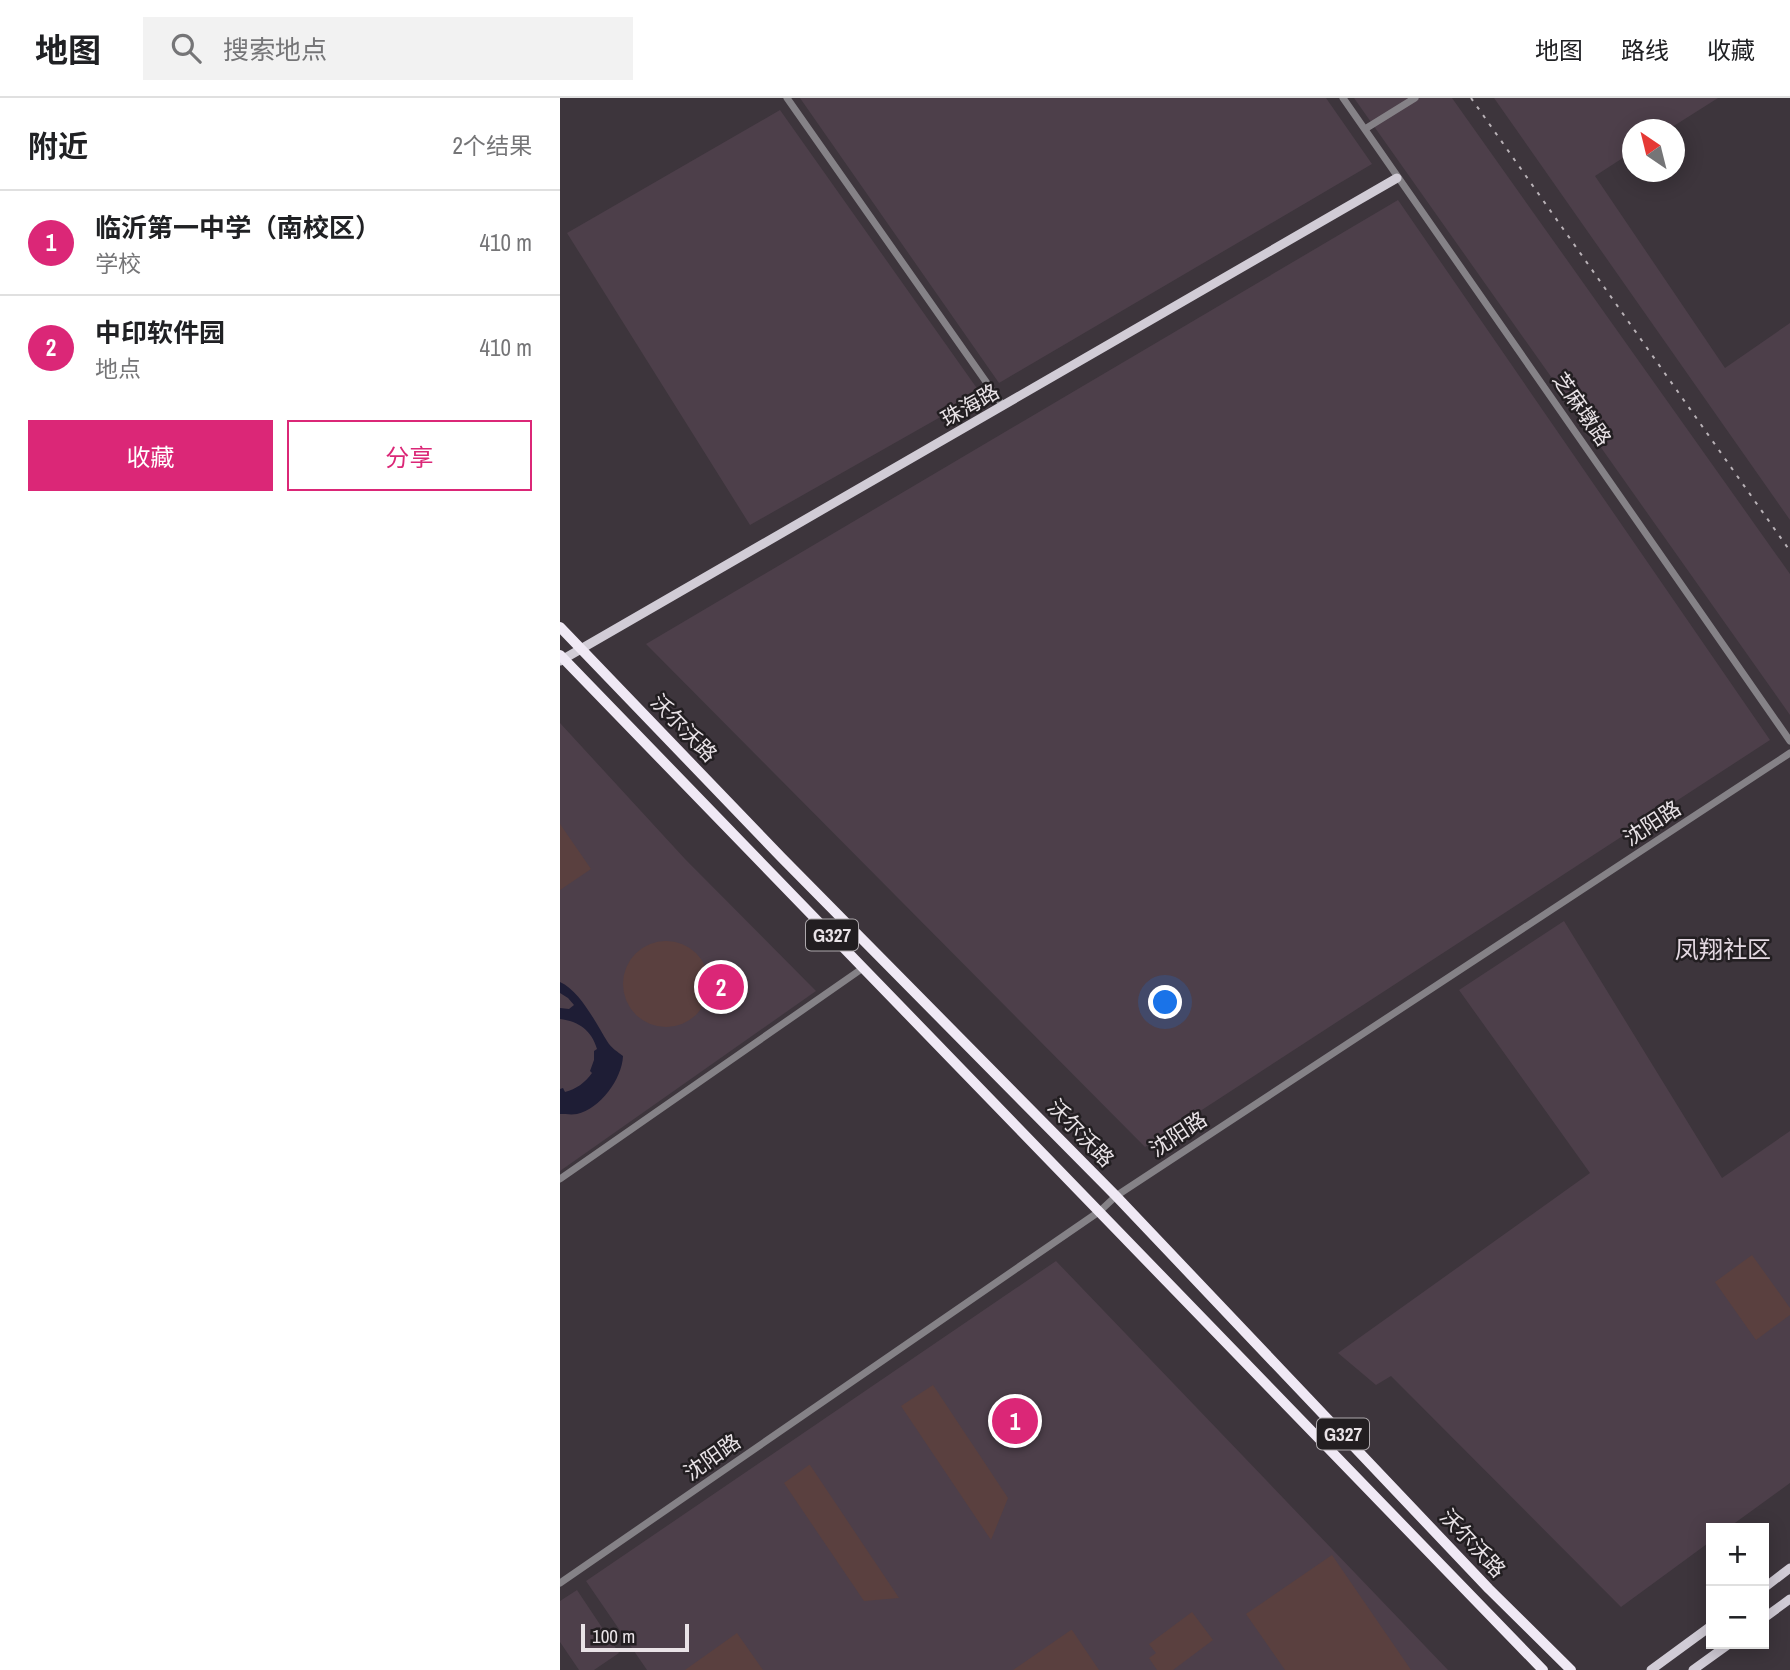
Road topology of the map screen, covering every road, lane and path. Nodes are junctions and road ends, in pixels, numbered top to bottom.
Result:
1 (787, 98) edge
2 (1343, 98) edge
3 (1415, 98) edge
4 (1365, 129) junction
5 (1397, 178) junction
6 (1003, 405) junction
7 (560, 627) edge
8 (581, 649) junction
9 (561, 659) edge
10 (1790, 741) edge
11 (1790, 753) edge
12 (863, 968) junction
13 (560, 1179) edge
14 (1116, 1196) junction
15 (1100, 1211) junction
16 (1790, 1568) edge
17 (560, 1583) edge
18 (1767, 1586) edge
19 (1790, 1599) edge
20 (1769, 1614) edge
21 (1706, 1630) edge
22 (1722, 1649) edge
23 (1543, 1670) edge
24 (1571, 1670) edge
25 (1651, 1670) edge
26 (1693, 1670) edge

1 - 6 street
2 - 4 street, 芝麻墩路
3 - 4 street
4 - 5 street, 芝麻墩路
5 - 6 main road, 珠海路
5 - 10 street, 芝麻墩路
6 - 8 main road, 珠海路
7 - 8 highway, 沃尔沃路 / G327
8 - 9 main road, 珠海路
8 - 14 highway, 沃尔沃路 / G327
9 - 12 highway, 沃尔沃路 / G327
11 - 14 street, 沈阳路
12 - 13 street
12 - 15 highway, 沃尔沃路 / G327
14 - 15 street, 沈阳路
14 - 24 highway, 沃尔沃路 / G327
15 - 17 street, 沈阳路
15 - 23 highway, 沃尔沃路 / G327
16 - 18 main road
19 - 20 main road
21 - 25 main road
22 - 26 main road

